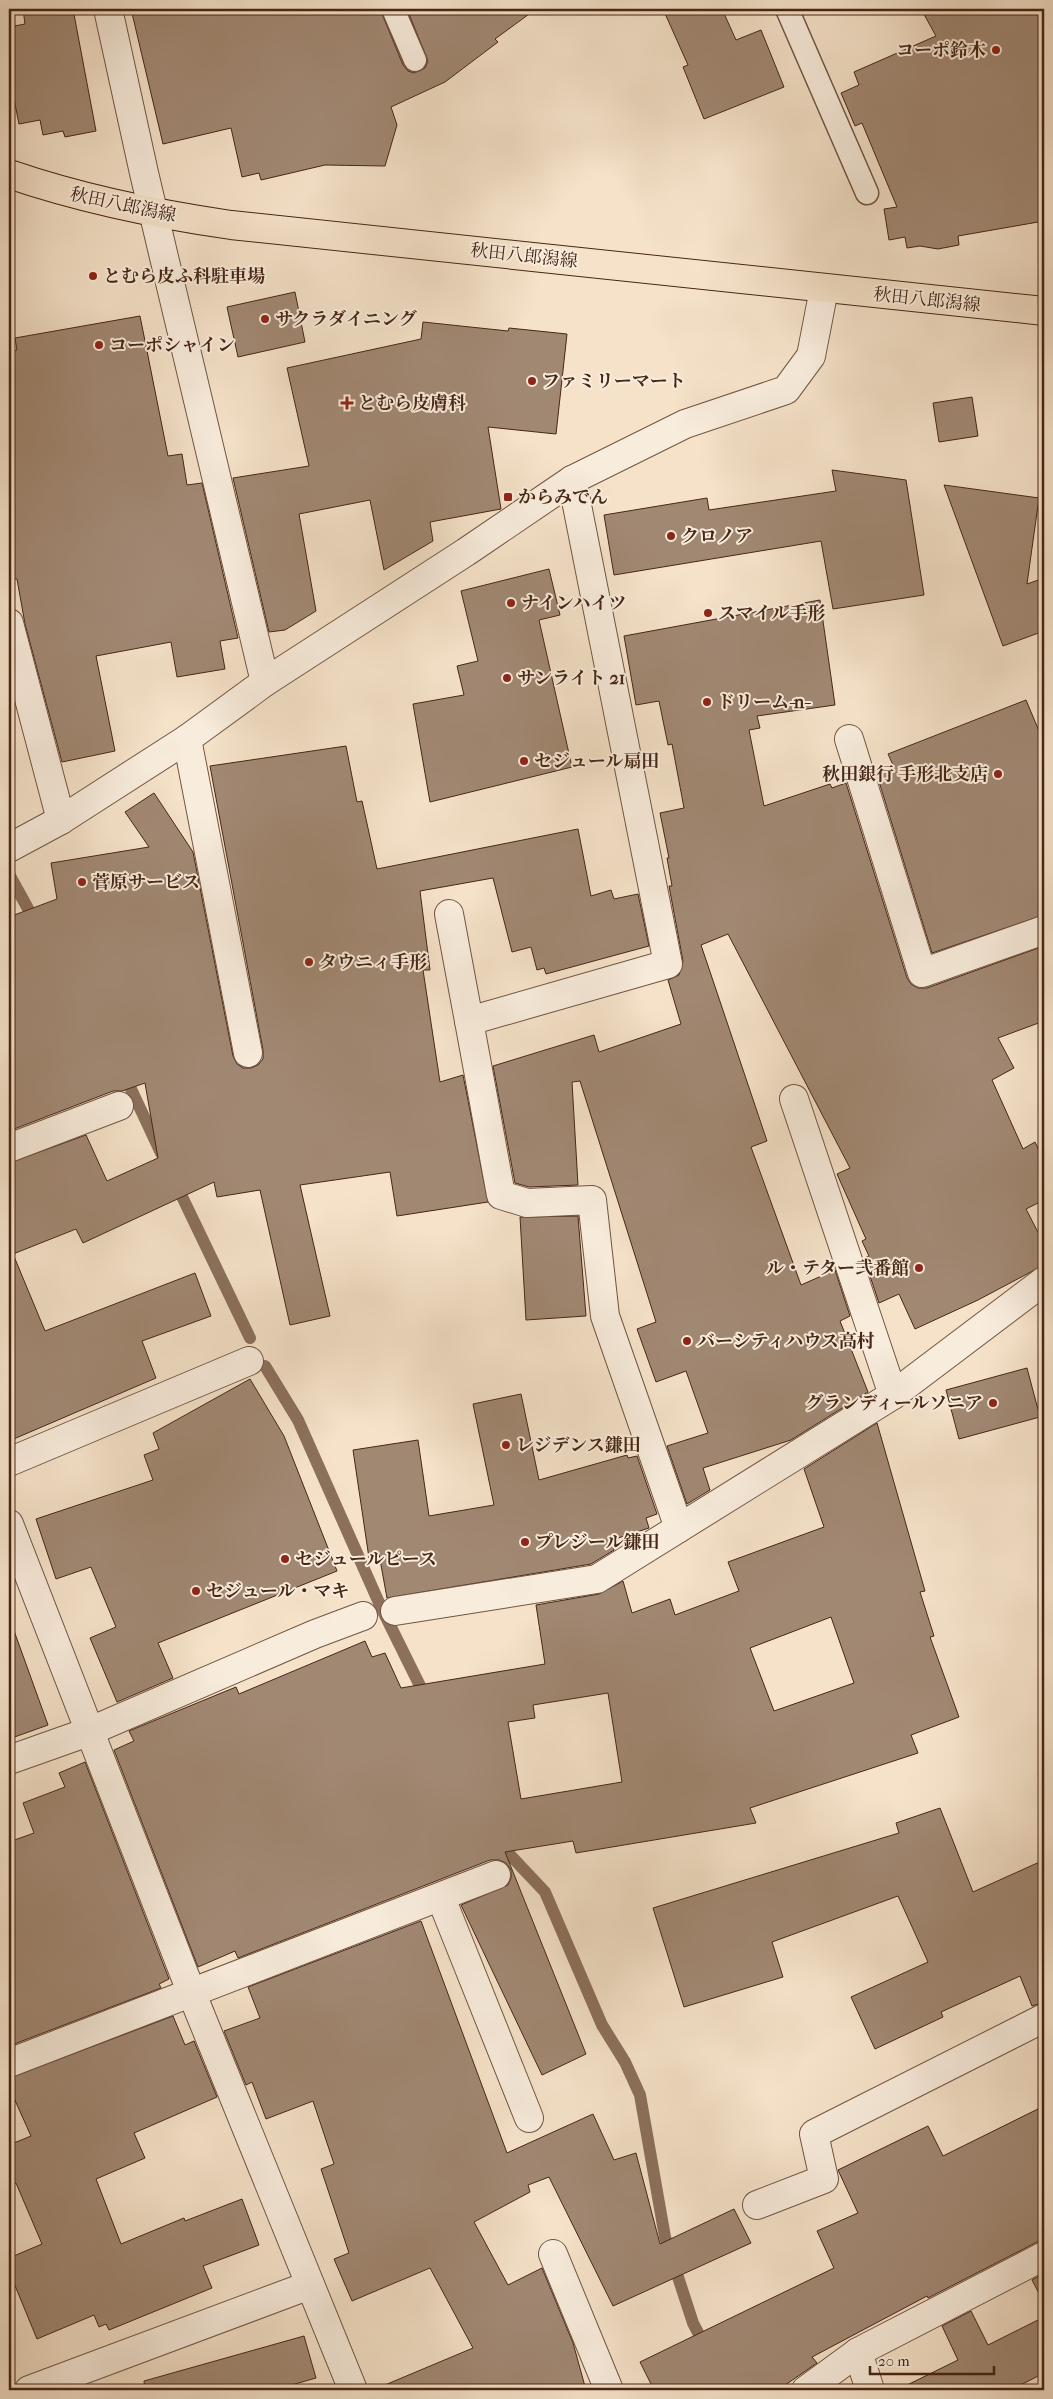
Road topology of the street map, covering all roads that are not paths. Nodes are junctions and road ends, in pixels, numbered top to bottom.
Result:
1 (108, 9) edge
2 (393, 9) edge
3 (791, 10) edge
4 (415, 60) dead end
5 (9, 174) edge
6 (867, 194) dead end
7 (153, 214) junction
8 (824, 290) junction
9 (1044, 311) edge
10 (572, 480) junction
11 (9, 623) edge
12 (265, 682) junction
13 (186, 739) junction
14 (849, 739) dead end
15 (61, 820) junction
16 (9, 848) edge
17 (449, 914) dead end
18 (1044, 930) edge
19 (469, 1021) junction
20 (248, 1053) dead end
21 (794, 1099) dead end
22 (119, 1106) dead end
23 (9, 1148) edge
24 (1044, 1281) edge
25 (248, 1361) dead end
26 (893, 1395) junction
27 (9, 1462) edge
28 (9, 1524) edge
29 (679, 1528) junction
30 (395, 1611) dead end
31 (363, 1616) dead end
32 (88, 1732) junction
33 (9, 1760) edge
34 (496, 1875) dead end
35 (440, 1898) junction
36 (192, 1994) junction
37 (1044, 2018) edge
38 (9, 2063) edge
39 (529, 2118) dead end
40 (757, 2205) dead end
41 (554, 2254) dead end
42 (1044, 2256) edge
43 (310, 2285) junction
44 (858, 2352) junction
45 (29, 2390) edge
46 (353, 2390) edge
47 (609, 2390) edge
48 (806, 2390) edge
49 (870, 2390) edge

1 - 7 street
2 - 4 lane
3 - 6 lane
5 - 7 main road, 秋田八郎潟線
7 - 8 main road, 秋田八郎潟線
7 - 12 street
8 - 9 main road, 秋田八郎潟線
8 - 10 street
10 - 12 street
10 - 19 street
11 - 15 street
12 - 13 street
13 - 15 street
13 - 20 street
14 - 18 street
15 - 16 street
17 - 19 street
19 - 29 street
21 - 26 street
22 - 23 street
24 - 26 street
25 - 27 street
26 - 29 street
28 - 32 street
29 - 30 street
31 - 32 street
32 - 33 street
32 - 36 street
34 - 35 street
35 - 36 street
35 - 39 street
36 - 38 street
36 - 43 street
37 - 40 street
41 - 47 street
42 - 44 street
43 - 45 street
43 - 46 street
44 - 48 street
44 - 49 street

